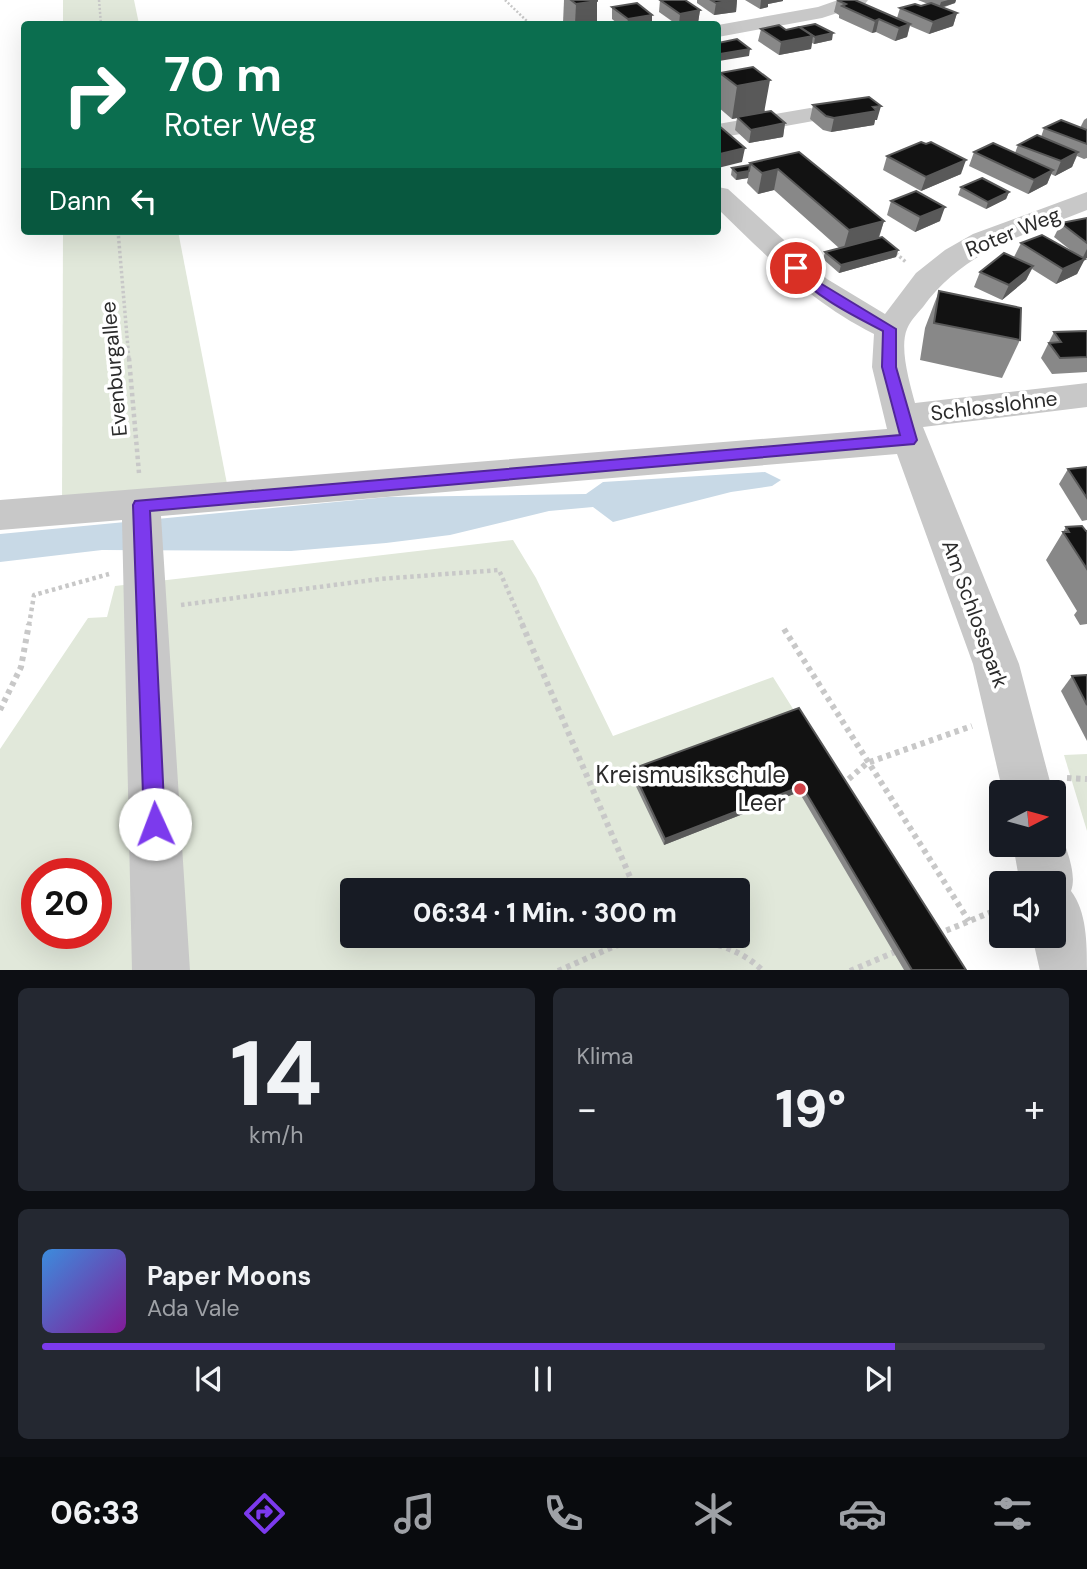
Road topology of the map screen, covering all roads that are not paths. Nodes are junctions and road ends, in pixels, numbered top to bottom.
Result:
1 (858, 0) edge
2 (721, 30) edge
3 (810, 115) dead end
4 (721, 130) edge
5 (721, 198) edge
6 (1087, 200) edge
7 (890, 329) junction
8 (1087, 395) edge
9 (905, 428) junction
10 (141, 505) junction
11 (0, 515) edge
12 (1025, 780) edge
13 (1063, 948) edge
14 (161, 970) edge
15 (1069, 970) edge

1 - 2 street
3 - 4 street
5 - 7 street
6 - 7 street, Roter Weg
7 - 9 street
8 - 9 street, Schlosslohne
9 - 10 street
9 - 12 street, Am Schlosspark
10 - 11 street
10 - 14 street
13 - 15 street

